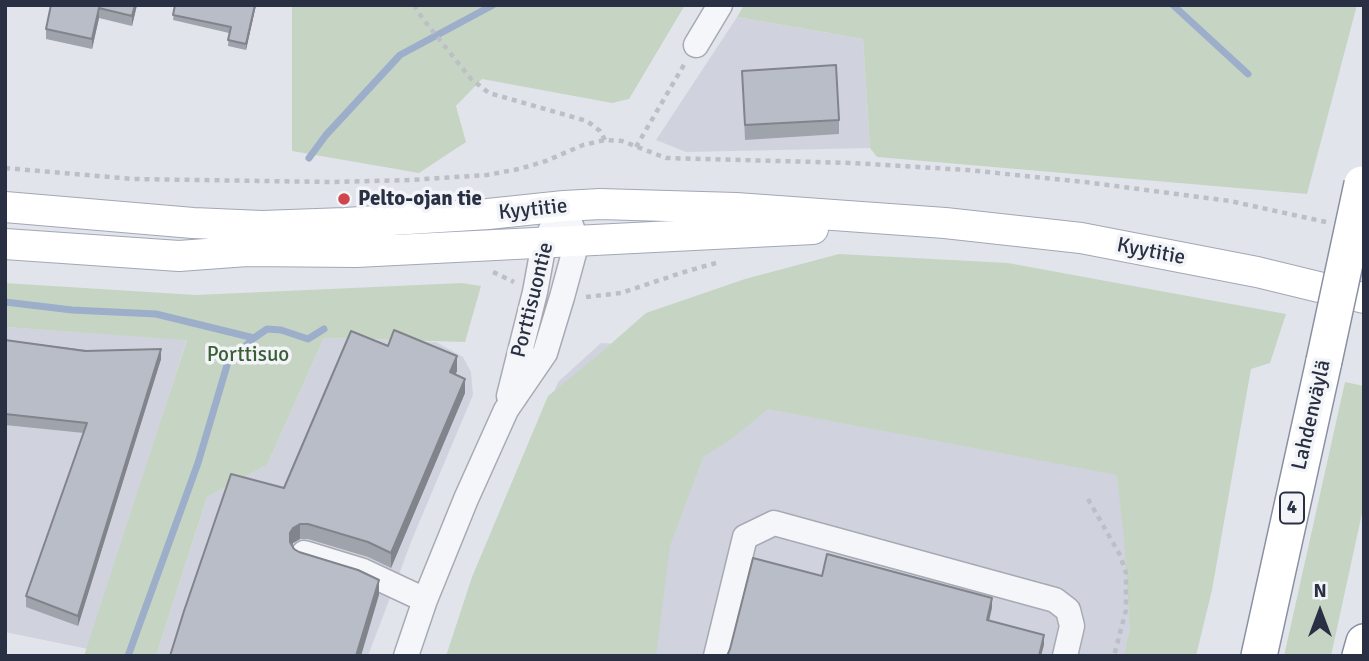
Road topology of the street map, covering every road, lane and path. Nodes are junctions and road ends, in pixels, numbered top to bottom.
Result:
1 (414, 5) edge
2 (720, 5) edge
3 (696, 45) joint
4 (605, 139) junction
5 (636, 147) junction
6 (5, 168) edge
7 (1363, 179) edge
8 (564, 205) junction
9 (5, 206) edge
10 (936, 223) junction
11 (1327, 223) dead end
12 (576, 242) junction
13 (544, 243) junction
14 (5, 244) edge
15 (684, 272) dead end
16 (598, 297) dead end
17 (1364, 298) edge
18 (506, 410) junction
19 (1088, 499) dead end
20 (304, 553) edge
21 (425, 600) junction
22 (1364, 642) edge
23 (406, 656) edge
24 (716, 656) edge
25 (1065, 656) edge
26 (1114, 656) edge
27 (1259, 656) edge
28 (1360, 656) edge

1 - 4 path
2 - 3 street
3 - 5 path
4 - 5 path
4 - 6 path
5 - 11 path
7 - 27 highway, Lahdenväylä / 4, bridge
8 - 9 main road, Kyytitie
8 - 10 main road, Kyytitie
8 - 12 street, Porttisuontie
8 - 13 street, Porttisuontie
10 - 12 main road, Kyytitie
10 - 17 main road, Kyytitie
12 - 13 main road, Kyytitie
12 - 18 street, Porttisuontie
13 - 14 main road, Kyytitie
13 - 18 street, Porttisuontie
15 - 16 path
18 - 21 street, Porttisuontie
19 - 26 path
20 - 21 street
21 - 23 street, Porttisuontie
22 - 28 highway
24 - 25 street

